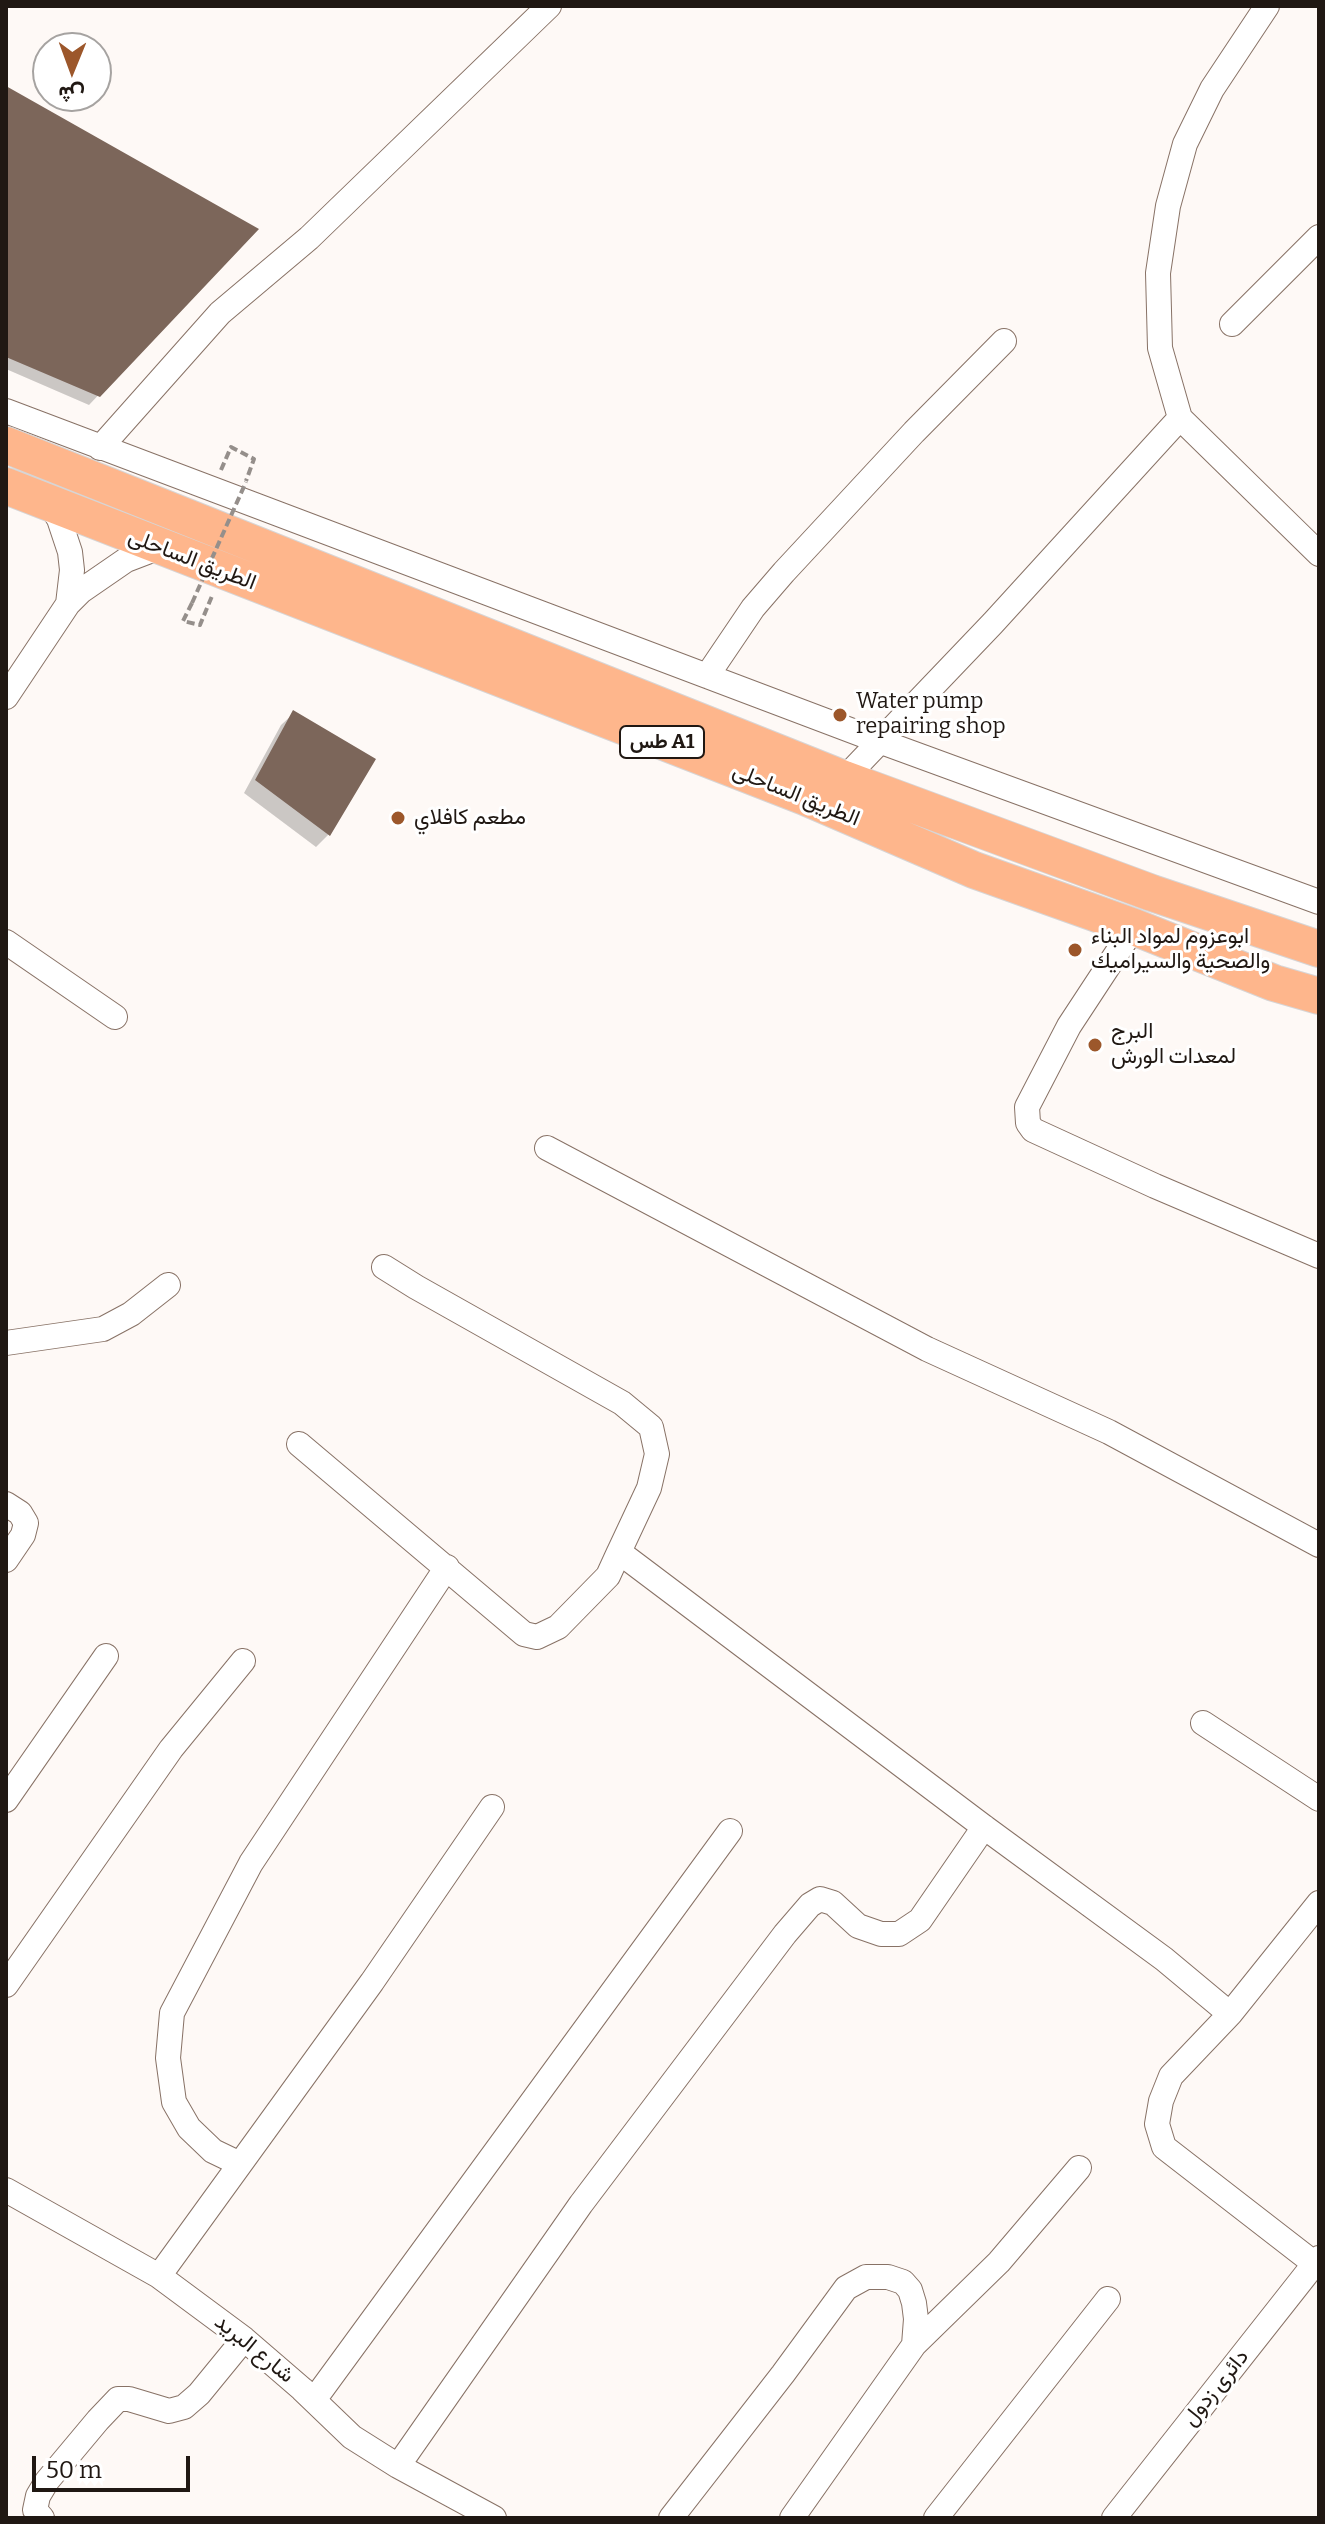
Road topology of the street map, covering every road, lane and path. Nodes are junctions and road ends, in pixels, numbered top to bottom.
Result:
1 (549, 6) edge
2 (1267, 6) edge
3 (1319, 237) edge
4 (1232, 324) dead end
5 (1004, 341) dead end
6 (6, 411) edge
7 (1180, 418) junction
8 (6, 445) edge
9 (100, 448) junction
10 (226, 456) dead end
11 (6, 486) edge
12 (50, 504) junction
13 (160, 547) junction
14 (1319, 554) edge
15 (68, 604) junction
16 (205, 612) dead end
17 (707, 676) junction
18 (6, 697) edge
19 (879, 741) junction
20 (844, 779) junction
21 (1319, 902) edge
22 (1134, 927) junction
23 (6, 942) edge
24 (1319, 949) edge
25 (1319, 996) edge
26 (115, 1017) dead end
27 (547, 1148) dead end
28 (1319, 1256) edge
29 (384, 1267) dead end
30 (168, 1285) dead end
31 (6, 1343) edge
32 (299, 1444) dead end
33 (6, 1504) edge
34 (1319, 1545) edge
35 (619, 1552) junction
36 (6, 1560) edge
37 (447, 1567) junction
38 (106, 1656) dead end
39 (243, 1661) dead end
40 (1203, 1723) dead end
41 (1319, 1799) edge
42 (6, 1800) edge
43 (492, 1807) dead end
44 (984, 1827) junction
45 (730, 1831) dead end
46 (1319, 1903) edge
47 (6, 1985) edge
48 (1230, 2014) junction
49 (240, 2164) junction
50 (1079, 2168) dead end
51 (6, 2190) edge
52 (1317, 2261) edge
53 (159, 2276) junction
54 (1108, 2299) dead end
55 (244, 2339) junction
56 (914, 2345) junction
57 (314, 2400) junction
58 (398, 2466) junction
59 (42, 2518) edge
60 (494, 2518) edge
61 (671, 2518) edge
62 (792, 2518) edge
63 (936, 2518) edge
64 (1114, 2518) edge

1 - 9 street
2 - 7 street
3 - 4 street
5 - 17 street
6 - 9 street
7 - 14 street
7 - 19 street
8 - 20 highway, الطريق الساحلى / طس A1
9 - 17 street
10 - 16 path, bridge
11 - 12 highway, الطريق الساحلى / طس A1
12 - 13 highway, الطريق الساحلى / طس A1
12 - 15 street
13 - 15 street
13 - 22 highway, الطريق الساحلى / طس A1
15 - 18 street
17 - 19 street
19 - 20 street
19 - 21 street
20 - 24 highway, الطريق الساحلى / طس A1
22 - 25 highway, الطريق الساحلى / طس A1
22 - 28 street
23 - 26 street
27 - 34 street
29 - 35 street
30 - 31 street
32 - 37 street
33 - 36 street
35 - 37 street
35 - 44 street
37 - 49 street
38 - 42 street
39 - 47 street
40 - 41 street
43 - 49 street
44 - 48 street
44 - 58 street
45 - 57 street
46 - 48 street
48 - 52 street
49 - 53 street
50 - 56 street
51 - 53 street, شارع البريد
52 - 64 street, دائرى زدول
53 - 55 street, شارع البريد
54 - 63 street
55 - 57 street, شارع البريد
55 - 59 street
56 - 61 street
56 - 62 street
57 - 58 street, شارع البريد
58 - 60 street, شارع البريد

